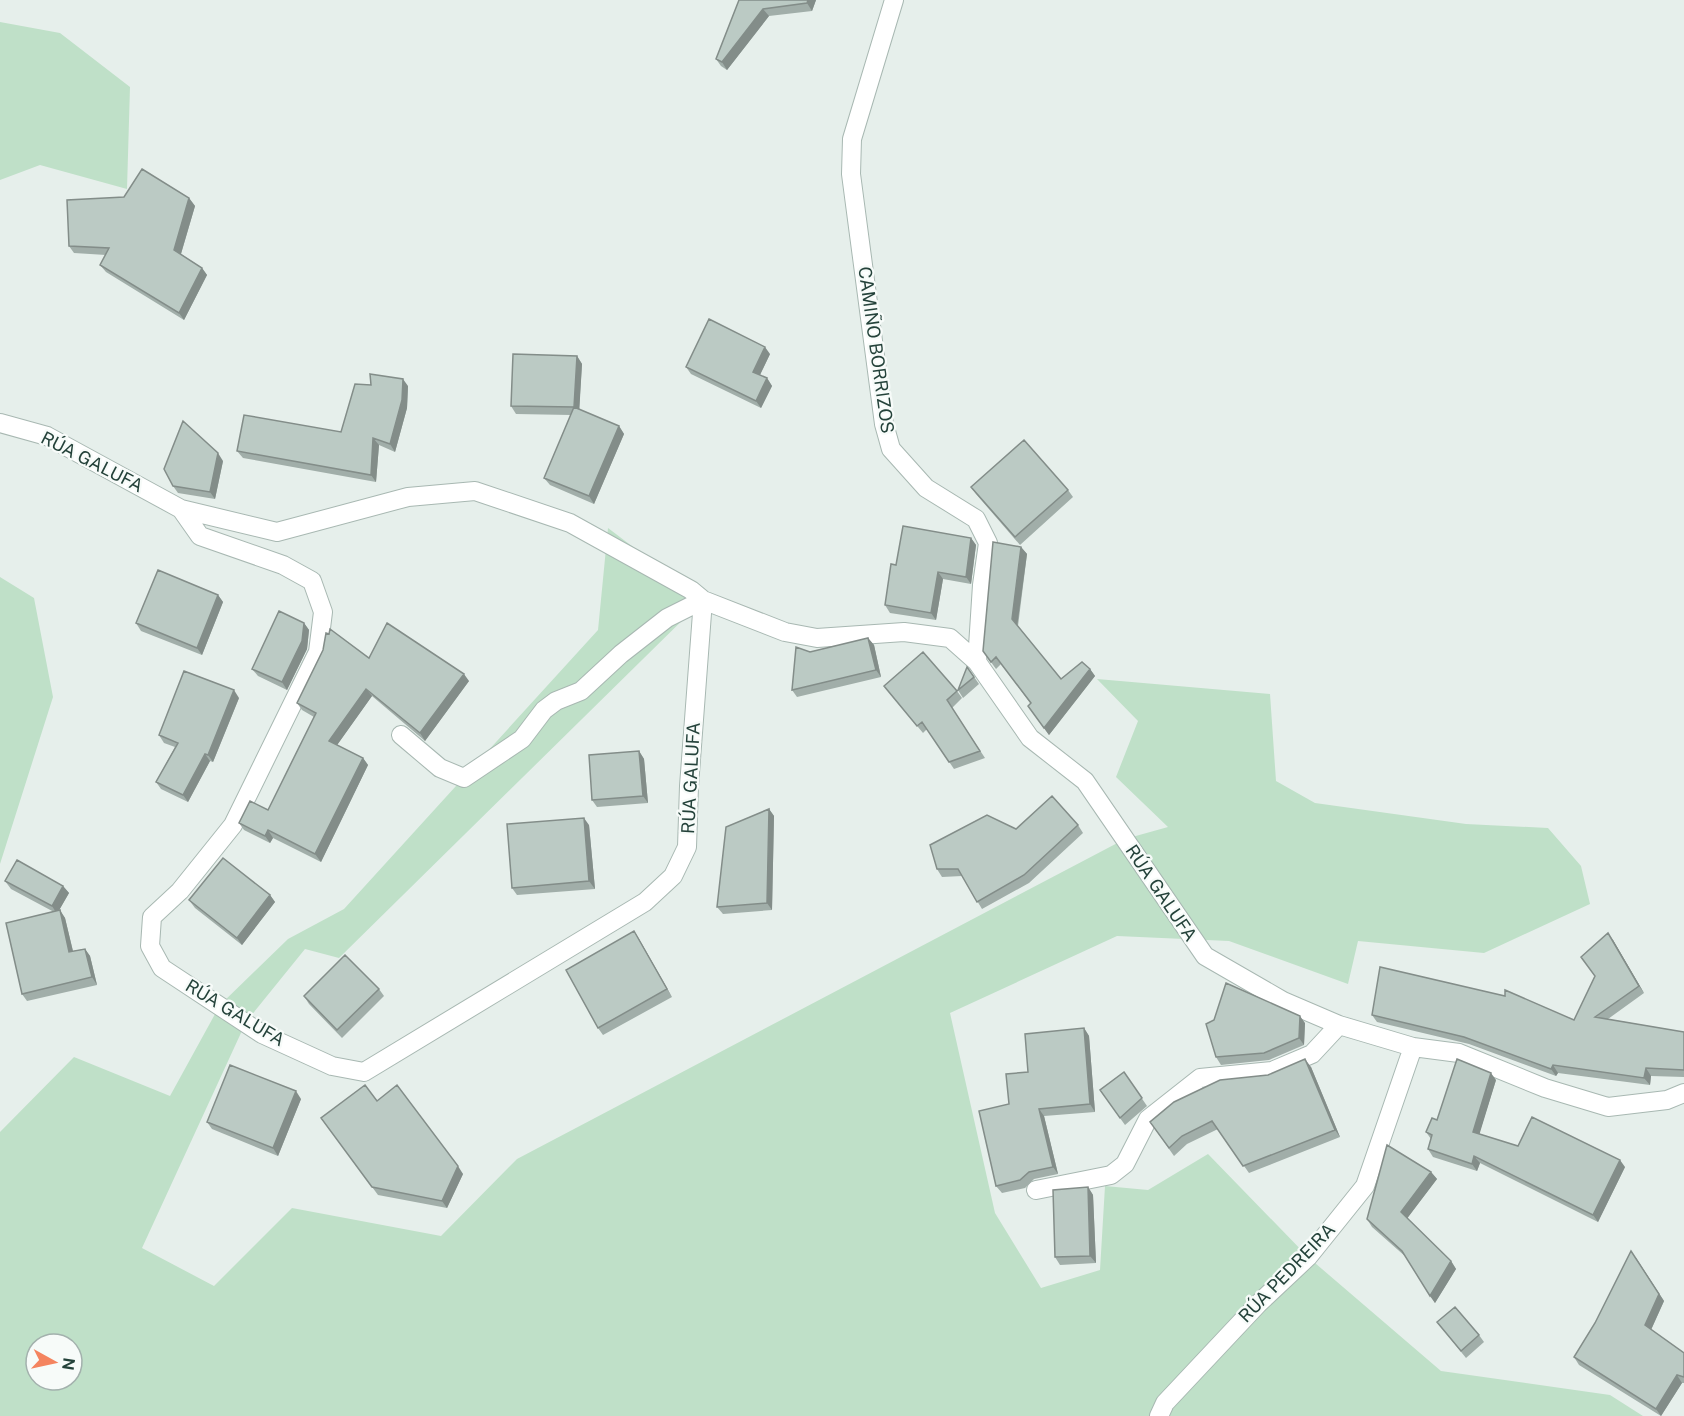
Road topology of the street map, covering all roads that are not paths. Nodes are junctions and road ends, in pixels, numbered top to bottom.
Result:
1 (894, 0) edge
2 (0, 423) edge
3 (181, 509) junction
4 (703, 600) junction
5 (977, 662) junction
6 (401, 735) edge
7 (1339, 1024) junction
8 (1413, 1047) junction
9 (1676, 1096) edge
10 (1684, 1110) edge
11 (1036, 1190) dead end
12 (1159, 1416) edge

1 - 5 street, CAMIÑO BORRIZOS
2 - 3 street, RÚA GALUFA
3 - 4 street, RÚA GALUFA
3 - 4 street, RÚA GALUFA
4 - 5 street, RÚA GALUFA
4 - 6 street
5 - 7 street, RÚA GALUFA
7 - 8 street, RÚA GALUFA
7 - 11 street
8 - 9 street, RÚA GALUFA
8 - 12 street, RÚA PEDREIRA
9 - 10 street

